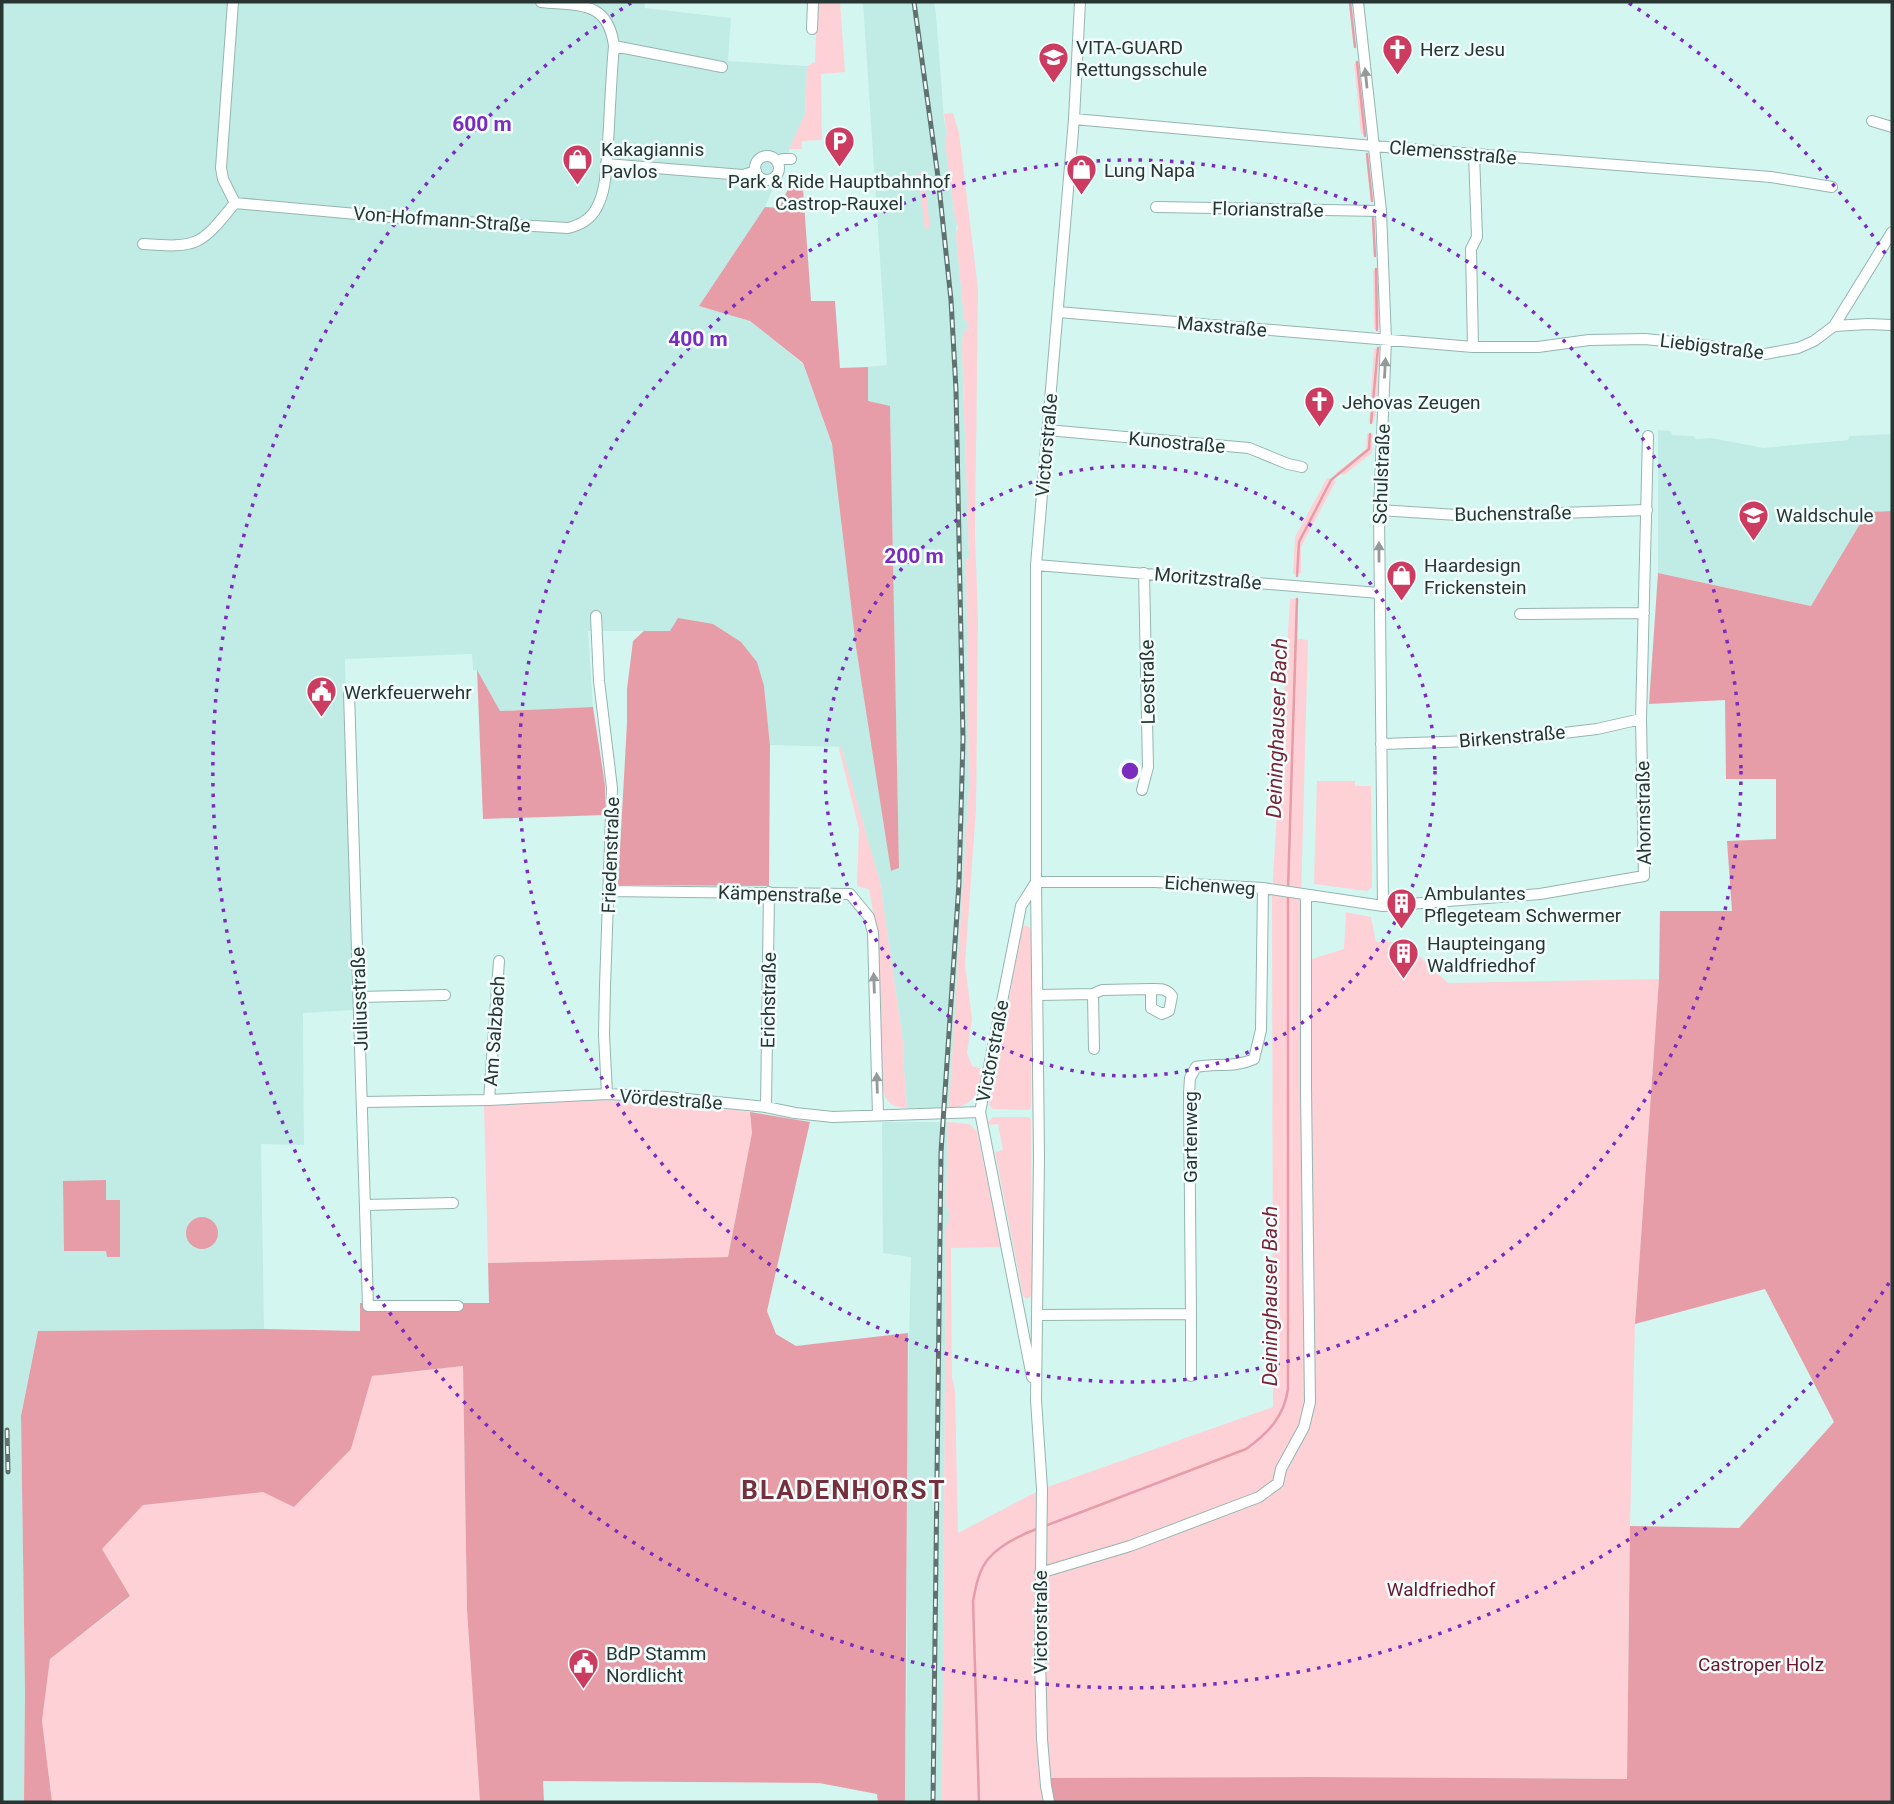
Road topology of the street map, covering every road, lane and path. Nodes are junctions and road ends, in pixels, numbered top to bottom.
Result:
1 (233, 2) edge
2 (541, 2) edge
3 (813, 2) edge
4 (1358, 2) edge
5 (1080, 5) edge
6 (812, 29) dead end
7 (614, 46) junction
8 (722, 67) dead end
9 (1074, 120) junction
10 (1872, 121) dead end
11 (1892, 127) edge
12 (1373, 146) junction
13 (1474, 154) junction
14 (791, 159) dead end
15 (777, 162) junction
16 (606, 164) junction
17 (756, 171) junction
18 (1832, 187) dead end
19 (235, 203) junction
20 (1156, 207) dead end
21 (1381, 211) junction
22 (1892, 232) edge
23 (143, 244) dead end
24 (1058, 312) junction
25 (1892, 325) edge
26 (1834, 326) junction
27 (1386, 340) junction
28 (1473, 347) junction
29 (1047, 430) junction
30 (1648, 436) dead end
31 (1302, 467) dead end
32 (1379, 510) junction
33 (1647, 510) junction
34 (1036, 565) junction
35 (1144, 573) junction
36 (1379, 593) junction
37 (1644, 612) junction
38 (1520, 614) dead end
39 (596, 616) dead end
40 (349, 692) dead end
41 (1642, 719) junction
42 (1381, 744) junction
43 (1142, 790) dead end
44 (1036, 882) junction
45 (1263, 888) junction
46 (608, 891) junction
47 (769, 892) junction
48 (1306, 895) junction
49 (1383, 906) junction
50 (499, 961) dead end
51 (1151, 989) dead end
52 (1093, 994) junction
53 (445, 995) dead end
54 (1038, 995) junction
55 (359, 997) junction
56 (1094, 1049) dead end
57 (607, 1094) junction
58 (489, 1100) junction
59 (362, 1102) junction
60 (766, 1107) junction
61 (980, 1112) junction
62 (878, 1115) junction
63 (453, 1203) dead end
64 (365, 1205) junction
65 (458, 1306) dead end
66 (1018, 1306) junction
67 (1038, 1310) junction
68 (1191, 1314) junction
69 (1191, 1376) dead end
70 (1037, 1400) junction
71 (1040, 1573) junction
72 (1049, 1802) edge

1 - 19 street
2 - 7 street, Von-Hofmann-Straße
3 - 6 street
12 -> 4 street, Schulstraße
5 - 9 street, Victorstraße
7 - 8 street
7 - 16 street, Von-Hofmann-Straße
9 - 12 street, Clemensstraße
9 - 24 street, Victorstraße
10 - 11 street
12 - 13 street, Clemensstraße
12 - 21 street, Schulstraße
13 - 18 street, Clemensstraße
13 - 28 street
14 - 15 street
15 - 17 street
15 - 17 street
16 - 17 street
16 - 19 street, Von-Hofmann-Straße
19 - 23 street
20 - 21 street, Florianstraße
21 - 27 street, Schulstraße
22 - 26 street, Liebigstraße
24 - 27 street, Maxstraße
24 - 29 street, Victorstraße
25 - 26 street
26 - 28 street, Liebigstraße
27 - 28 street, Liebigstraße
32 -> 27 street, Schulstraße
29 - 31 street, Kunostraße
29 - 34 street, Victorstraße
30 - 33 street, Ahornstraße
32 - 33 street, Buchenstraße
36 -> 32 street, Schulstraße
33 - 37 street, Ahornstraße
34 - 35 street, Moritzstraße
34 - 44 street, Victorstraße
35 - 36 street, Moritzstraße
35 - 43 street, Leostraße
36 - 42 street, Schulstraße
37 - 38 street
37 - 41 street, Ahornstraße
39 - 46 street, Friedenstraße
40 - 55 street, Juliusstraße
41 - 42 street, Birkenstraße
41 - 49 street, Ahornstraße
42 - 49 street, Schulstraße
44 - 45 street, Eichenweg
44 - 54 street, Victorstraße
44 - 61 street, Victorstraße
45 - 48 street, Eichenweg
45 - 68 street, Gartenweg
46 - 47 street, Kämpenstraße
46 - 57 street, Friedenstraße
47 - 60 street, Erichstraße
62 -> 47 street, Kämpenstraße
48 - 49 street, Eichenweg
48 - 71 street
50 - 58 street, Am Salzbach
51 - 52 street
52 - 54 street
52 - 56 street
53 - 55 street
54 - 67 street, Victorstraße
55 - 59 street, Juliusstraße
57 - 58 street, Vördestraße
57 - 60 street, Vördestraße
58 - 59 street, Vördestraße
59 - 64 street, Juliusstraße
60 - 62 street, Vördestraße
61 - 62 street, Vördestraße
61 - 66 street, Victorstraße
63 - 64 street
64 - 65 street, Juliusstraße
66 - 67 street
66 - 70 street, Victorstraße
67 - 68 street
67 - 70 street, Victorstraße
68 - 69 street, Gartenweg
70 - 71 street, Victorstraße
71 - 72 street, Victorstraße

